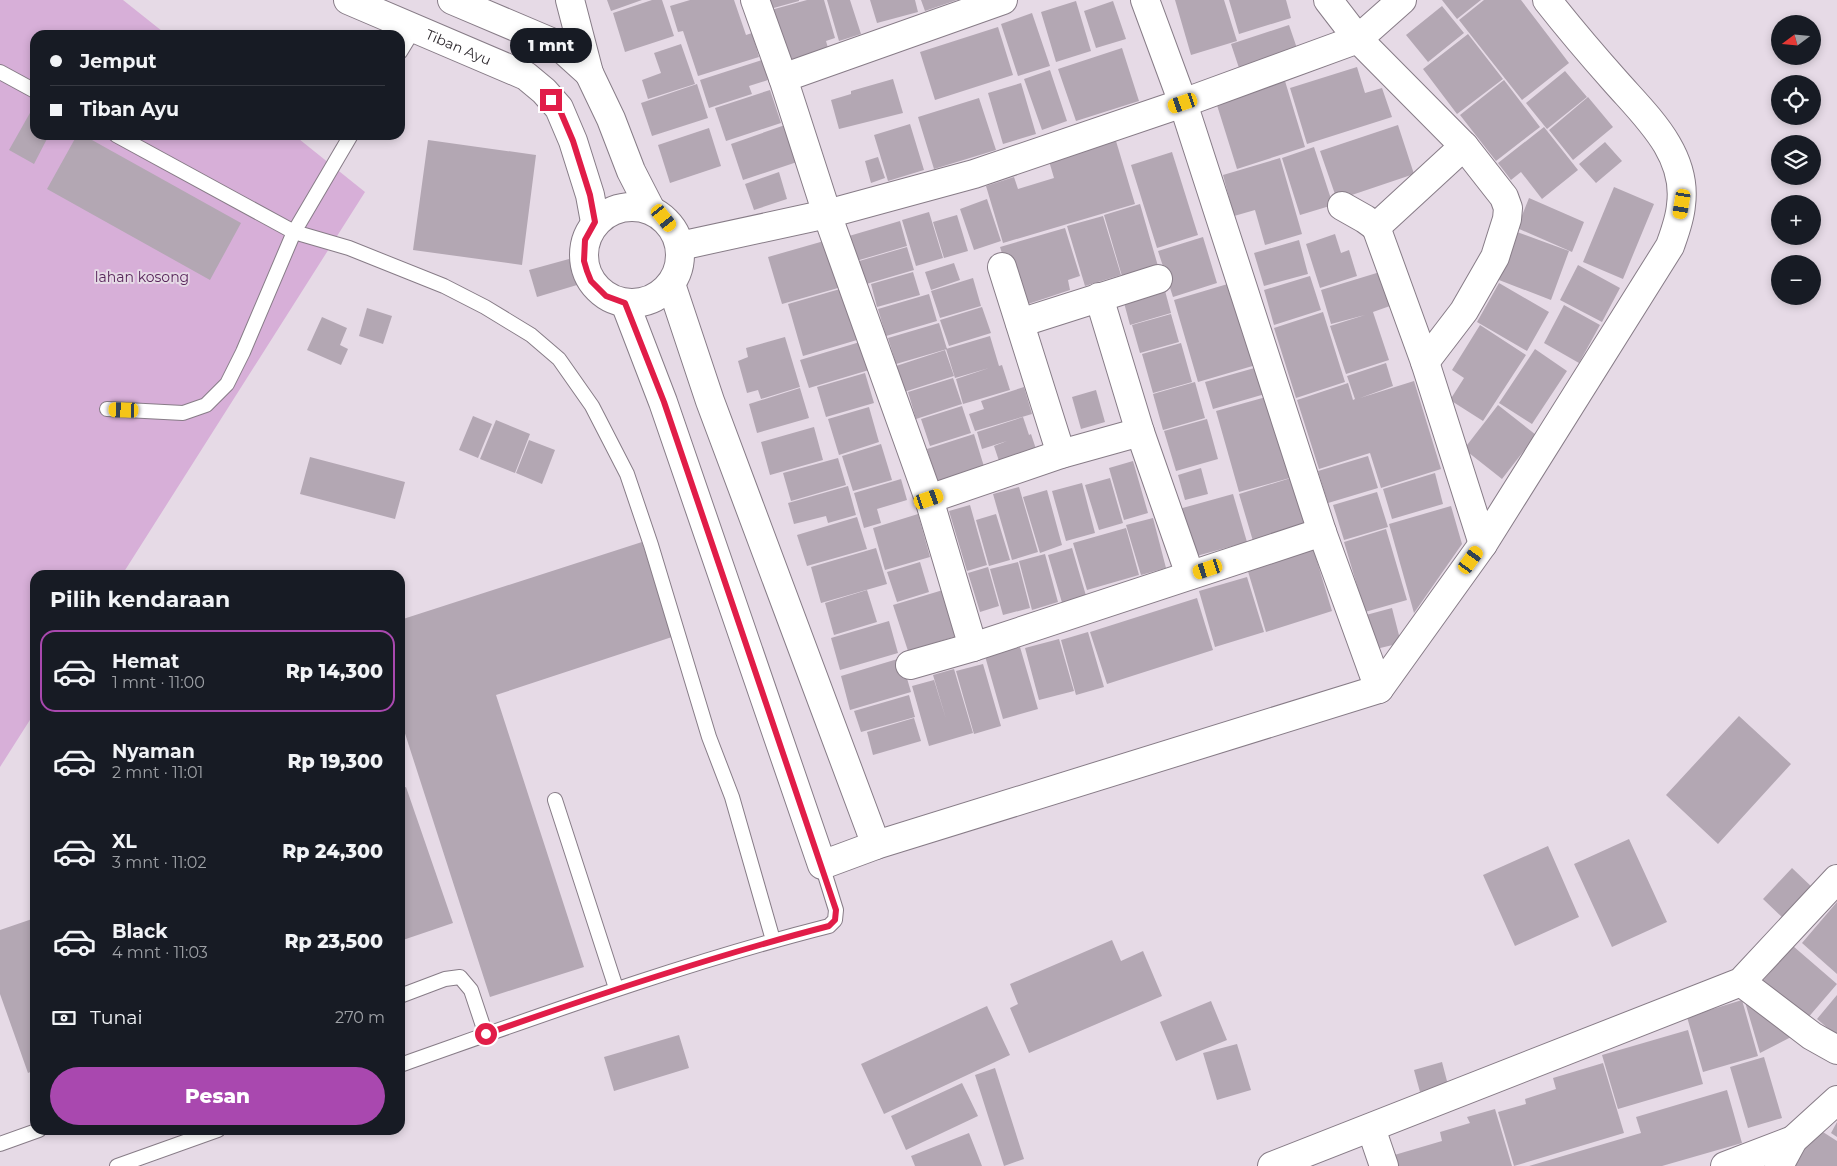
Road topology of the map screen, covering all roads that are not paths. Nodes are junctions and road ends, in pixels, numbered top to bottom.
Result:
1 (348, 0) edge
2 (452, 0) edge
3 (570, 0) edge
4 (755, 0) edge
5 (1145, 0) edge
6 (1328, 0) edge
7 (1402, 0) edge
8 (1547, 0) edge
9 (996, 1) edge
10 (414, 30) junction
11 (1358, 39) junction
12 (405, 44) edge
13 (0, 72) edge
14 (589, 73) junction
15 (783, 78) junction
16 (30, 88) edge
17 (1183, 103) junction
18 (125, 140) edge
19 (348, 140) edge
20 (1464, 146) junction
21 (1342, 206) dead end
22 (651, 210) junction
23 (827, 214) junction
24 (595, 222) junction
25 (1376, 227) junction
26 (294, 232) junction
27 (680, 246) junction
28 (1002, 267) dead end
29 (1158, 279) dead end
30 (671, 284) junction
31 (1099, 297) junction
32 (625, 303) junction
33 (1020, 323) junction
34 (1425, 362) junction
35 (107, 409) dead end
36 (1140, 432) junction
37 (1061, 454) junction
38 (929, 499) junction
39 (1322, 532) junction
40 (1483, 544) junction
41 (1190, 575) junction
42 (973, 647) junction
43 (910, 665) dead end
44 (1379, 688) junction
45 (555, 800) dead end
46 (876, 845) junction
47 (822, 866) junction
48 (1837, 879) edge
49 (773, 940) junction
50 (1741, 982) junction
51 (616, 988) junction
52 (405, 994) edge
53 (486, 1034) junction
54 (1837, 1050) edge
55 (405, 1063) edge
56 (1837, 1100) edge
57 (1371, 1128) junction
58 (30, 1133) edge
59 (204, 1135) edge
60 (1793, 1140) junction
61 (0, 1144) edge
62 (117, 1166) edge
63 (1272, 1166) edge
64 (1384, 1166) edge
65 (1725, 1166) edge
66 (1778, 1166) edge

1 - 10 street, Tiban Ayu
2 - 14 street
3 - 14 street
4 - 15 street
5 - 17 street
6 - 11 street
7 - 11 street
8 - 40 street
9 - 15 street
10 - 12 lane
10 - 24 street, Tiban Ayu
11 - 17 street
11 - 20 street
13 - 16 lane
14 - 22 street
15 - 23 street
17 - 23 street
17 - 39 street
18 - 26 lane
19 - 26 lane
20 - 25 street
20 - 34 street
21 - 25 street
22 - 24 street
22 - 27 street
23 - 27 street
23 - 38 street
24 - 32 street
25 - 34 street
26 - 35 lane
26 - 49 lane
27 - 30 street
28 - 33 street
29 - 31 street
30 - 32 street
30 - 46 street
31 - 33 street
31 - 36 street
32 - 47 street
33 - 37 street
34 - 40 street
36 - 37 street
36 - 41 street
37 - 38 street
38 - 42 street
39 - 41 street
39 - 44 street
40 - 44 street
41 - 42 street
42 - 43 street
44 - 46 street
45 - 51 lane
46 - 47 street
47 - 49 lane
48 - 50 street
49 - 51 lane
50 - 54 street
50 - 57 street
51 - 53 lane
52 - 53 lane
53 - 55 lane
56 - 60 street
57 - 63 street
57 - 64 street
58 - 61 lane
59 - 62 lane
60 - 65 street
60 - 66 street

